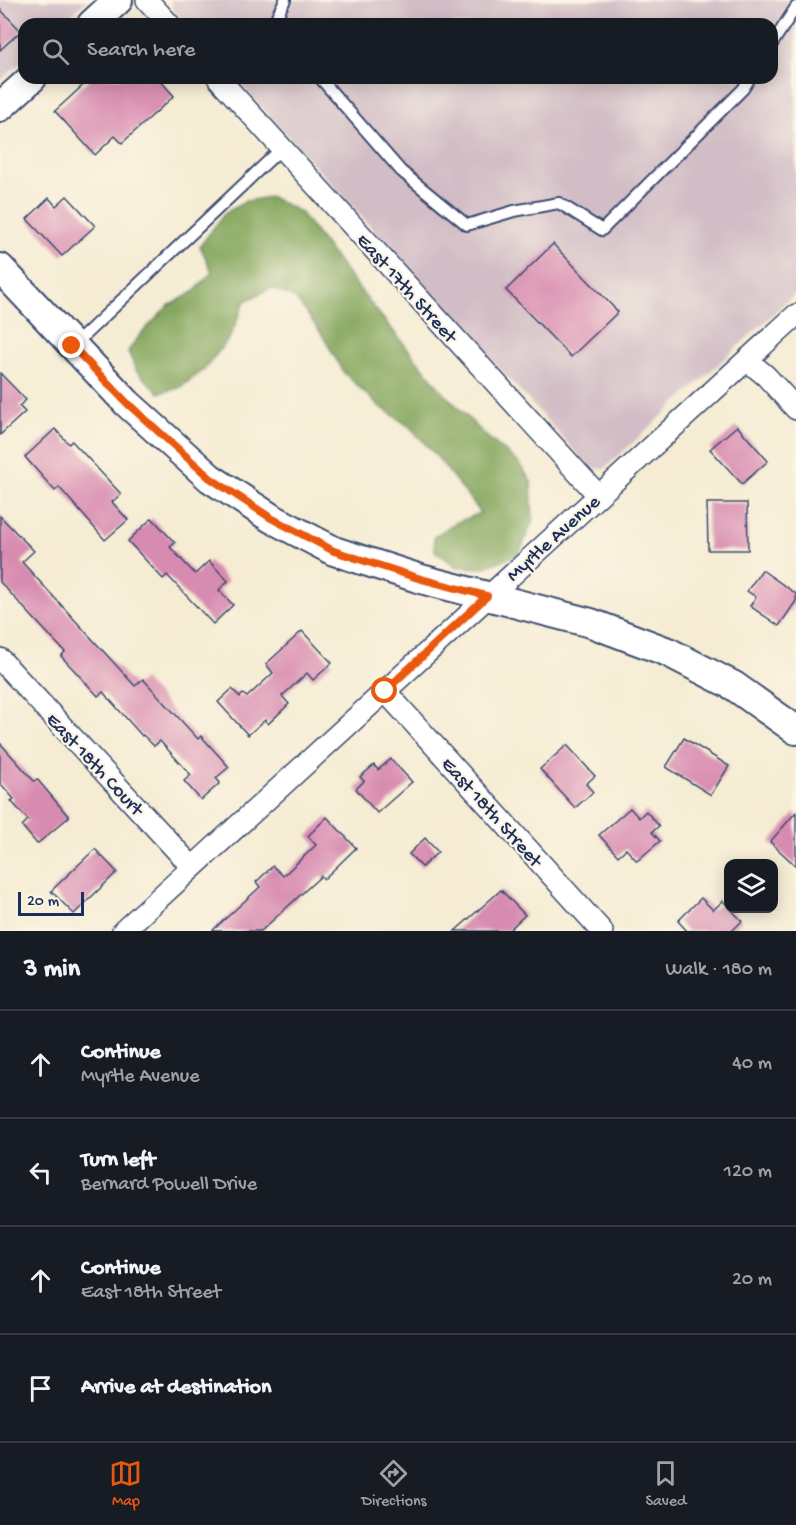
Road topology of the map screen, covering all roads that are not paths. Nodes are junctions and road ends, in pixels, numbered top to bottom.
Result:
1 (118, 0) edge
2 (147, 0) edge
3 (285, 0) edge
4 (796, 7) edge
5 (98, 18) edge
6 (164, 18) edge
7 (276, 18) edge
8 (778, 35) edge
9 (26, 84) edge
10 (223, 84) edge
11 (325, 84) edge
12 (746, 84) edge
13 (0, 108) edge
14 (282, 148) junction
15 (0, 268) edge
16 (796, 315) edge
17 (72, 346) junction
18 (748, 361) junction
19 (796, 410) edge
20 (598, 495) junction
21 (487, 596) junction
22 (0, 659) edge
23 (385, 691) junction
24 (796, 730) edge
25 (192, 867) junction
26 (599, 930) edge
27 (123, 931) edge

1 - 5 street
2 - 6 street
3 - 7 lane
4 - 8 lane
9 - 13 street
10 - 14 street, East 17th Street
11 - 12 lane
14 - 17 lane
14 - 20 street, East 17th Street
15 - 17 street
16 - 18 street, Myrtle Avenue
17 - 21 street
18 - 19 street
18 - 20 street, Myrtle Avenue
20 - 21 street, Myrtle Avenue
21 - 23 street, Myrtle Avenue
21 - 24 street
22 - 25 street, East 18th Court
23 - 25 street, Myrtle Avenue
23 - 26 street, East 18th Street
25 - 27 street, Myrtle Avenue

